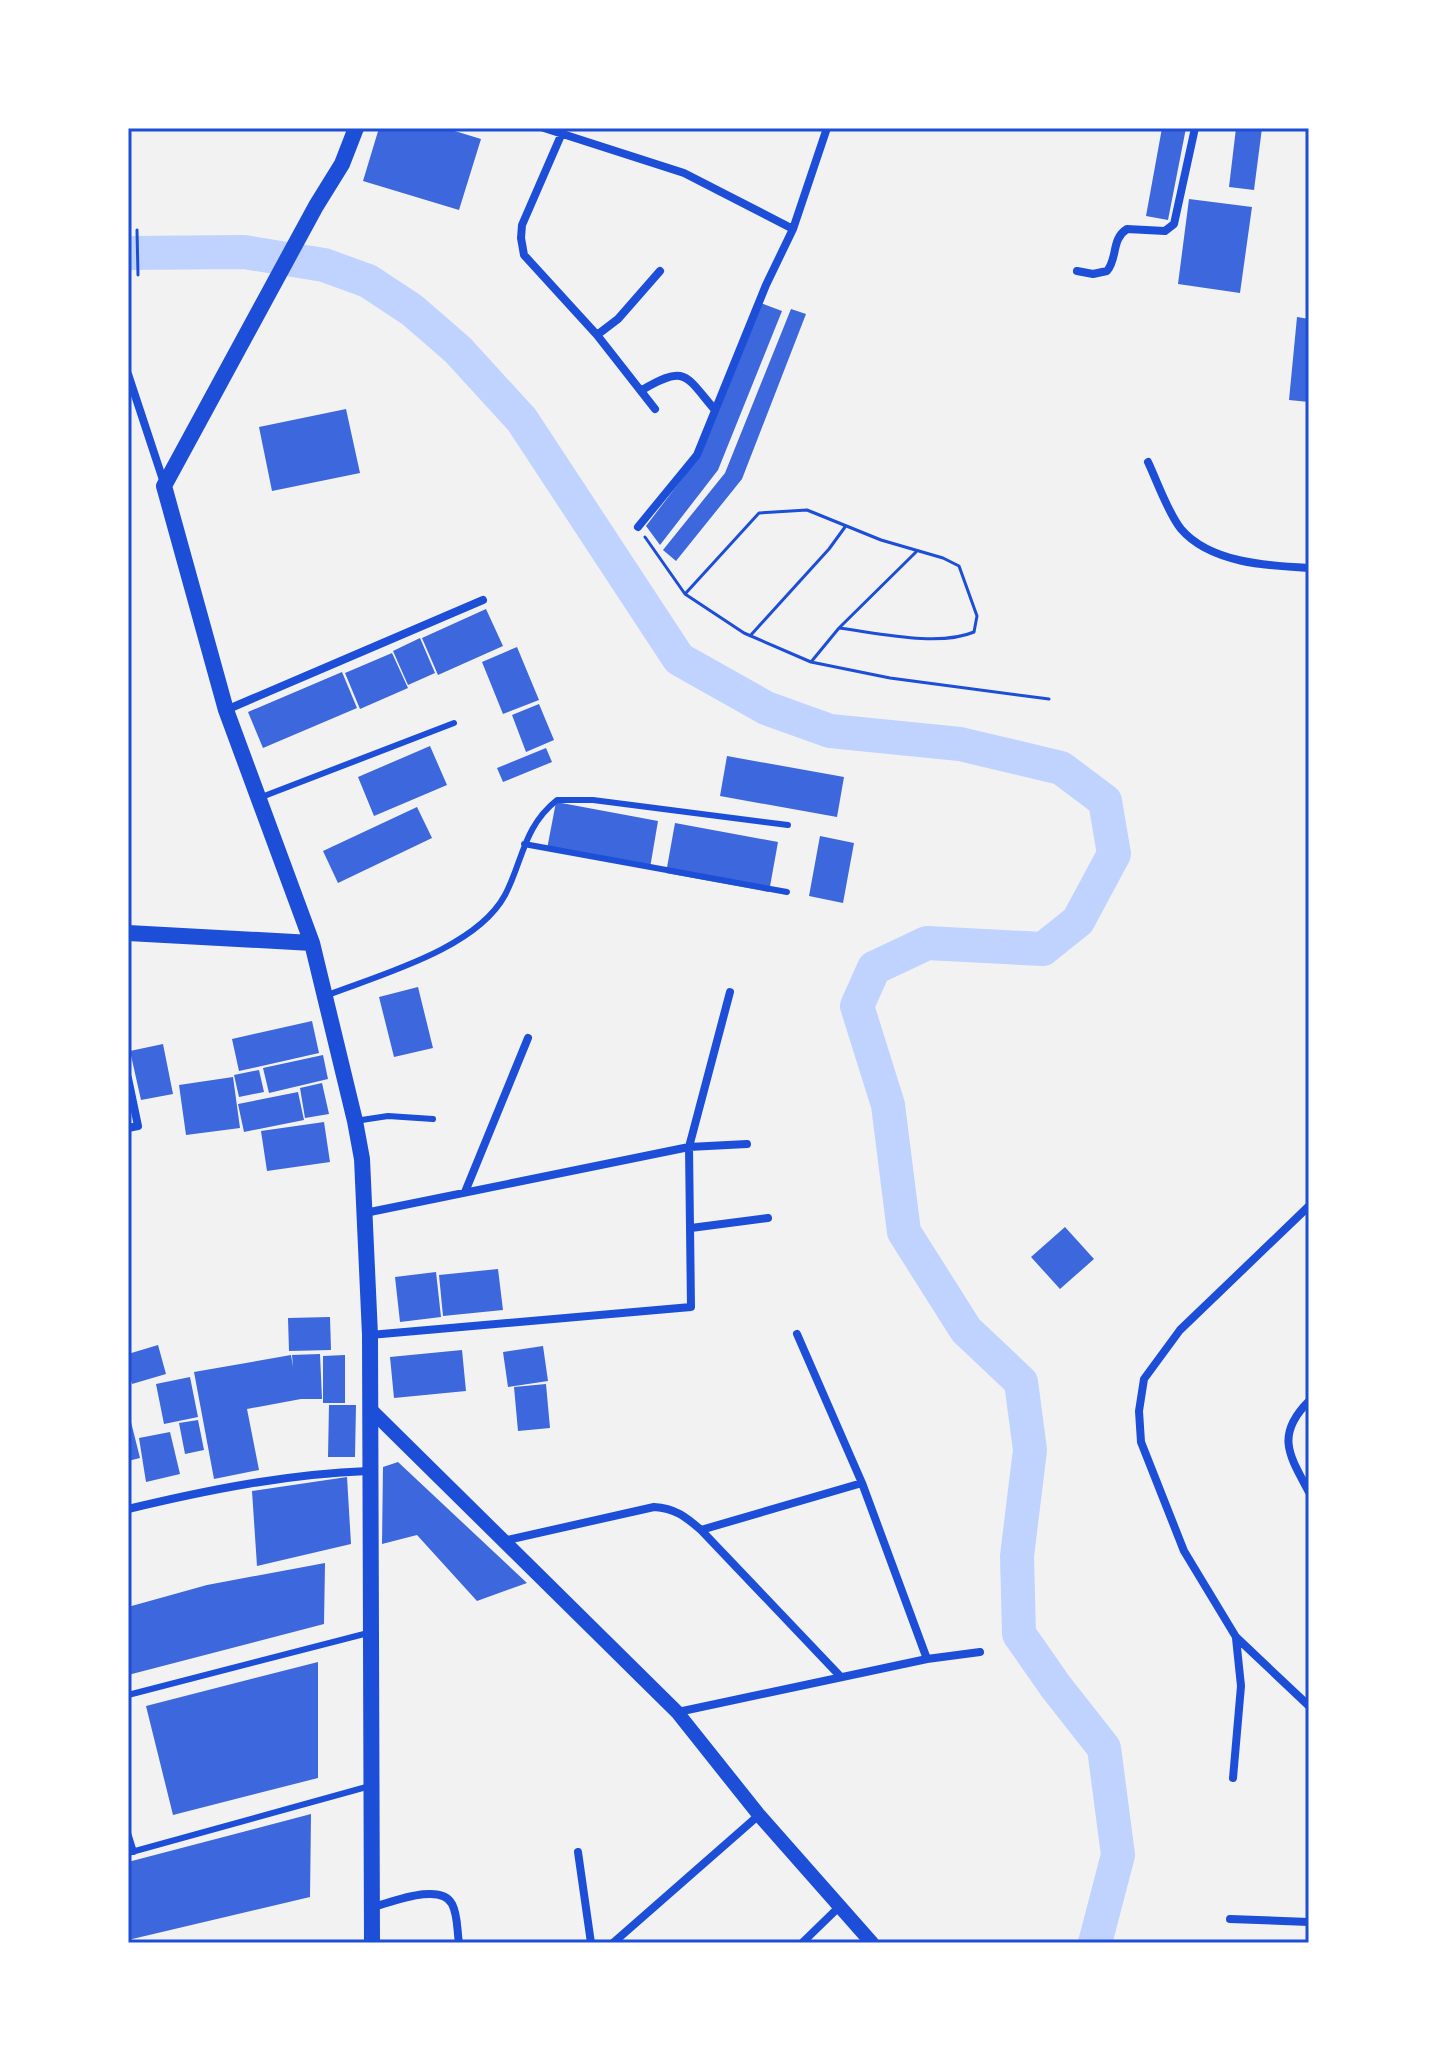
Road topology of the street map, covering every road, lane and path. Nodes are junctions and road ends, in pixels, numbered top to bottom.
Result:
1 (356, 128) edge
2 (544, 128) edge
3 (827, 128) edge
4 (1195, 128) edge
5 (562, 133) junction
6 (793, 229) junction
7 (137, 230) dead end
8 (660, 271) dead end
9 (1077, 271) dead end
10 (138, 275) dead end
11 (597, 335) junction
12 (128, 374) edge
13 (642, 390) junction
14 (655, 409) dead end
15 (715, 410) junction
16 (1148, 462) dead end
17 (164, 486) junction
18 (846, 526) junction
19 (638, 527) joint
20 (918, 550) junction
21 (1309, 568) edge
22 (685, 594) junction
23 (483, 600) dead end
24 (839, 628) junction
25 (750, 636) junction
26 (811, 662) junction
27 (1049, 699) dead end
28 (226, 710) junction
29 (454, 723) dead end
30 (259, 798) junction
31 (788, 825) dead end
32 (524, 844) junction
33 (787, 892) dead end
34 (128, 933) edge
35 (312, 943) junction
36 (730, 992) dead end
37 (325, 996) junction
38 (528, 1038) dead end
39 (128, 1078) edge
40 (433, 1119) dead end
41 (355, 1121) junction
42 (128, 1128) edge
43 (747, 1144) dead end
44 (689, 1147) junction
45 (465, 1192) junction
46 (1309, 1206) edge
47 (365, 1213) junction
48 (768, 1218) dead end
49 (691, 1228) junction
50 (797, 1334) dead end
51 (370, 1335) junction
52 (1309, 1401) edge
53 (370, 1409) junction
54 (368, 1471) junction
55 (862, 1483) junction
56 (1309, 1492) edge
57 (128, 1509) edge
58 (701, 1530) junction
59 (503, 1541) junction
60 (370, 1632) junction
61 (1236, 1637) junction
62 (980, 1652) dead end
63 (927, 1659) junction
64 (840, 1676) junction
65 (128, 1695) edge
66 (1309, 1706) edge
67 (677, 1712) junction
68 (1233, 1778) dead end
69 (370, 1786) junction
70 (759, 1815) junction
71 (128, 1833) edge
72 (578, 1852) dead end
73 (131, 1853) edge
74 (373, 1907) junction
75 (839, 1907) junction
76 (1230, 1919) dead end
77 (1309, 1922) edge
78 (372, 1943) edge
79 (459, 1943) edge
80 (591, 1943) edge
81 (613, 1943) edge
82 (802, 1943) edge
83 (872, 1943) edge

1 - 17 main road
2 - 5 street
3 - 6 street
4 - 9 street
5 - 6 street
5 - 11 street
6 - 15 street
7 - 10 path
8 - 11 street
11 - 13 street
12 - 17 street
13 - 14 street
13 - 15 street
15 - 19 street
16 - 21 street
17 - 28 main road
18 - 20 path
18 - 22 path
18 - 25 path
19 - 22 path
20 - 24 path
20 - 24 path
22 - 25 path
23 - 28 street
24 - 26 path
25 - 26 path
26 - 27 path
28 - 30 main road
29 - 30 lane
30 - 35 main road
31 - 32 lane
32 - 33 lane
32 - 37 lane
34 - 35 main road
35 - 37 main road
36 - 44 street
37 - 41 main road
38 - 45 street
39 - 42 street
40 - 41 lane
41 - 47 main road
43 - 44 street
44 - 45 street
44 - 49 street
45 - 47 street
46 - 61 street
47 - 51 main road
48 - 49 street
49 - 51 street
50 - 55 street
51 - 53 main road
52 - 56 street
53 - 54 main road
53 - 59 street
54 - 57 street
54 - 60 main road
55 - 58 street
55 - 63 street
58 - 59 street
58 - 64 street
59 - 67 street
60 - 65 lane
60 - 69 main road
61 - 66 street
61 - 68 street
62 - 63 street
63 - 64 street
64 - 67 street
67 - 70 street
69 - 73 lane
69 - 74 main road
70 - 75 street
70 - 81 street
71 - 73 lane
72 - 80 street
74 - 78 main road
74 - 79 street
75 - 82 street
75 - 83 street
76 - 77 street

